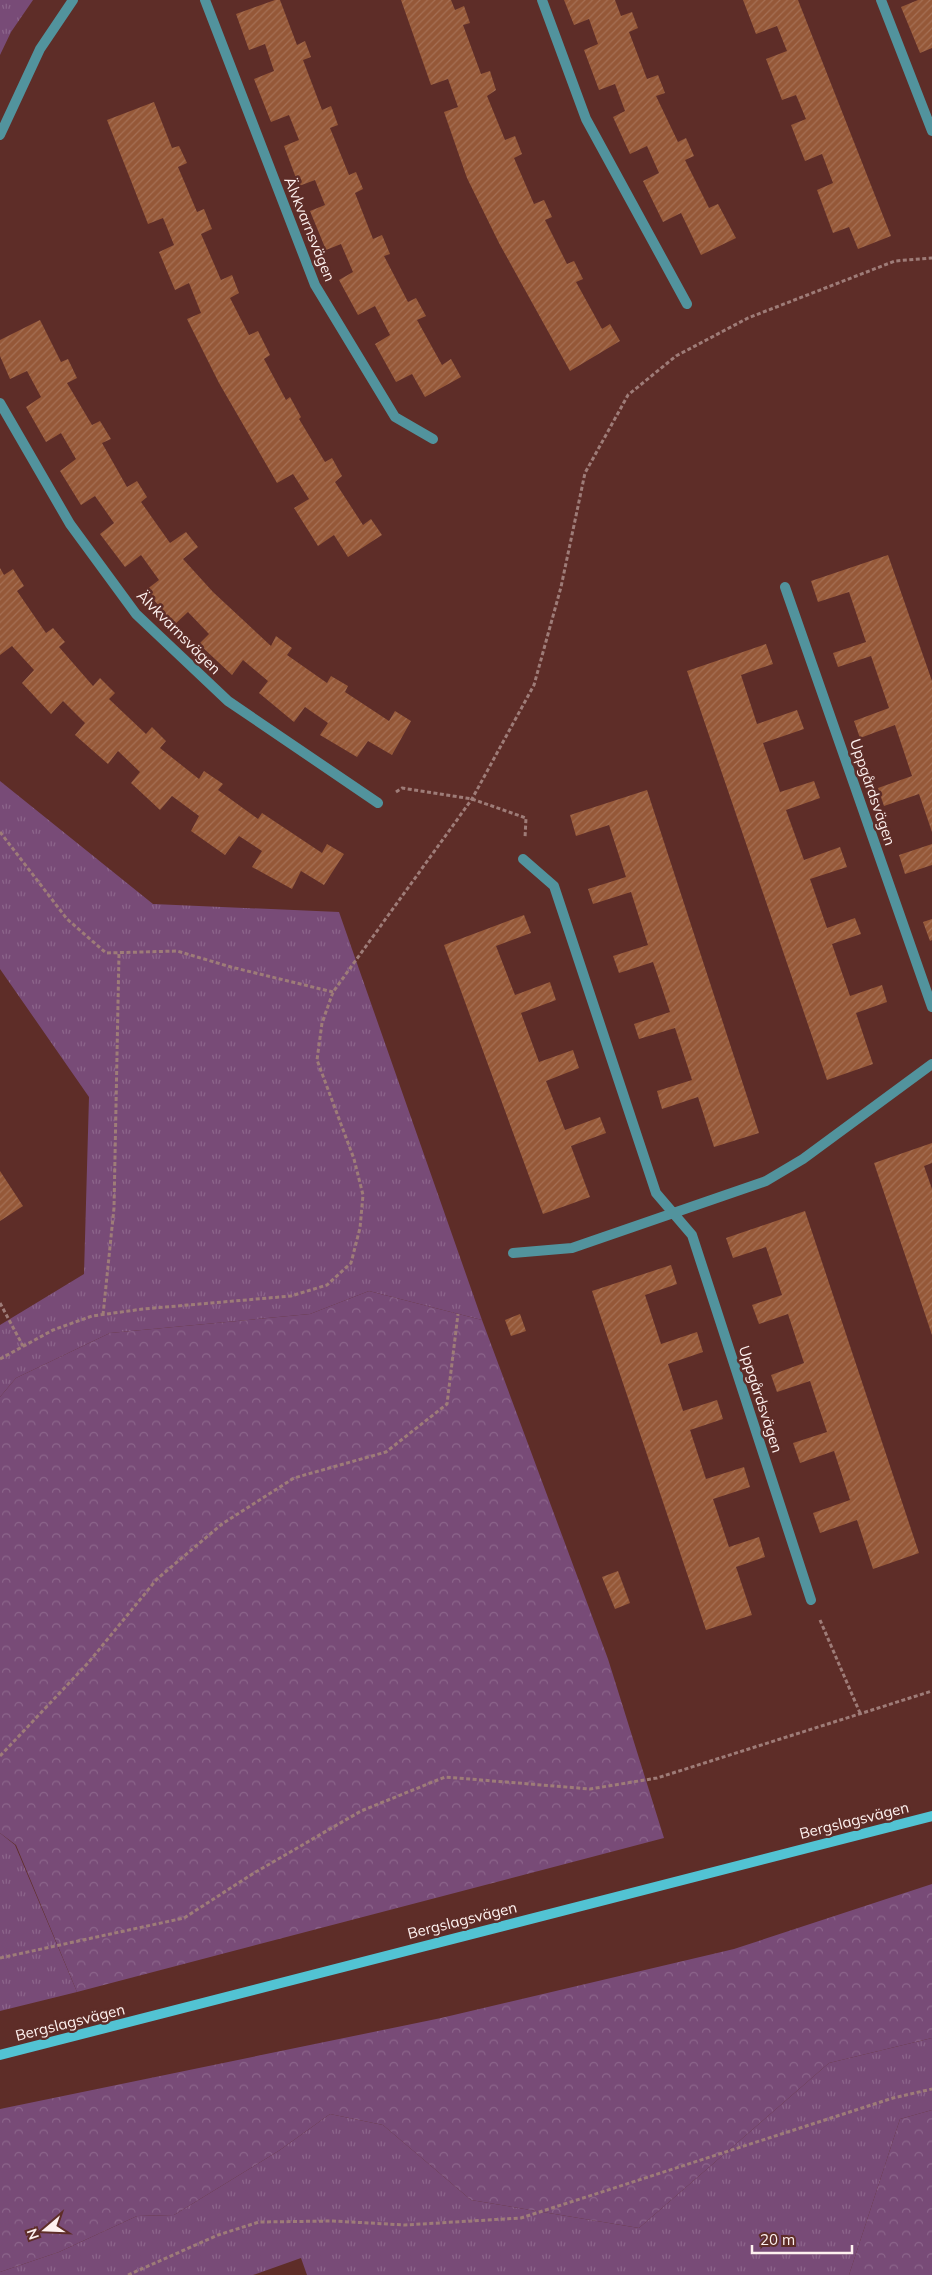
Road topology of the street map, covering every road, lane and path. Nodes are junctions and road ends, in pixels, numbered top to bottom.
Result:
1 (73, 0) edge
2 (205, 0) edge
3 (542, 0) edge
4 (881, 0) edge
5 (932, 131) edge
6 (0, 135) edge
7 (932, 258) edge
8 (688, 304) dead end
9 (0, 403) edge
10 (433, 439) dead end
11 (785, 587) dead end
12 (472, 799) junction
13 (378, 803) joint
14 (0, 832) edge
15 (523, 860) joint
16 (119, 953) junction
17 (333, 992) junction
18 (932, 1007) edge
19 (932, 1064) edge
20 (674, 1213) junction
21 (513, 1253) dead end
22 (0, 1304) edge
23 (458, 1314) dead end
24 (102, 1315) junction
25 (23, 1346) junction
26 (0, 1359) edge
27 (811, 1600) joint
28 (932, 1691) edge
29 (860, 1713) junction
30 (0, 1756) edge
31 (932, 1816) edge
32 (0, 1958) edge
33 (0, 2055) edge
34 (932, 2089) edge
35 (128, 2275) edge

1 - 6 street
2 - 10 street, Älvkvarnsvägen
3 - 8 street
4 - 5 street
7 - 12 path
9 - 13 street, Älvkvarnsvägen
11 - 18 street, Uppgårdsvägen
12 - 13 path
12 - 15 path
12 - 17 path
14 - 16 path
15 - 20 street, Uppgårdsvägen
16 - 17 path
16 - 24 path
17 - 24 path
19 - 20 street
20 - 21 street
20 - 27 street, Uppgårdsvägen
22 - 25 path
23 - 30 path
24 - 25 path
25 - 26 path
27 - 29 path
28 - 29 path
29 - 32 path
31 - 33 main road, Bergslagsvägen
34 - 35 path

